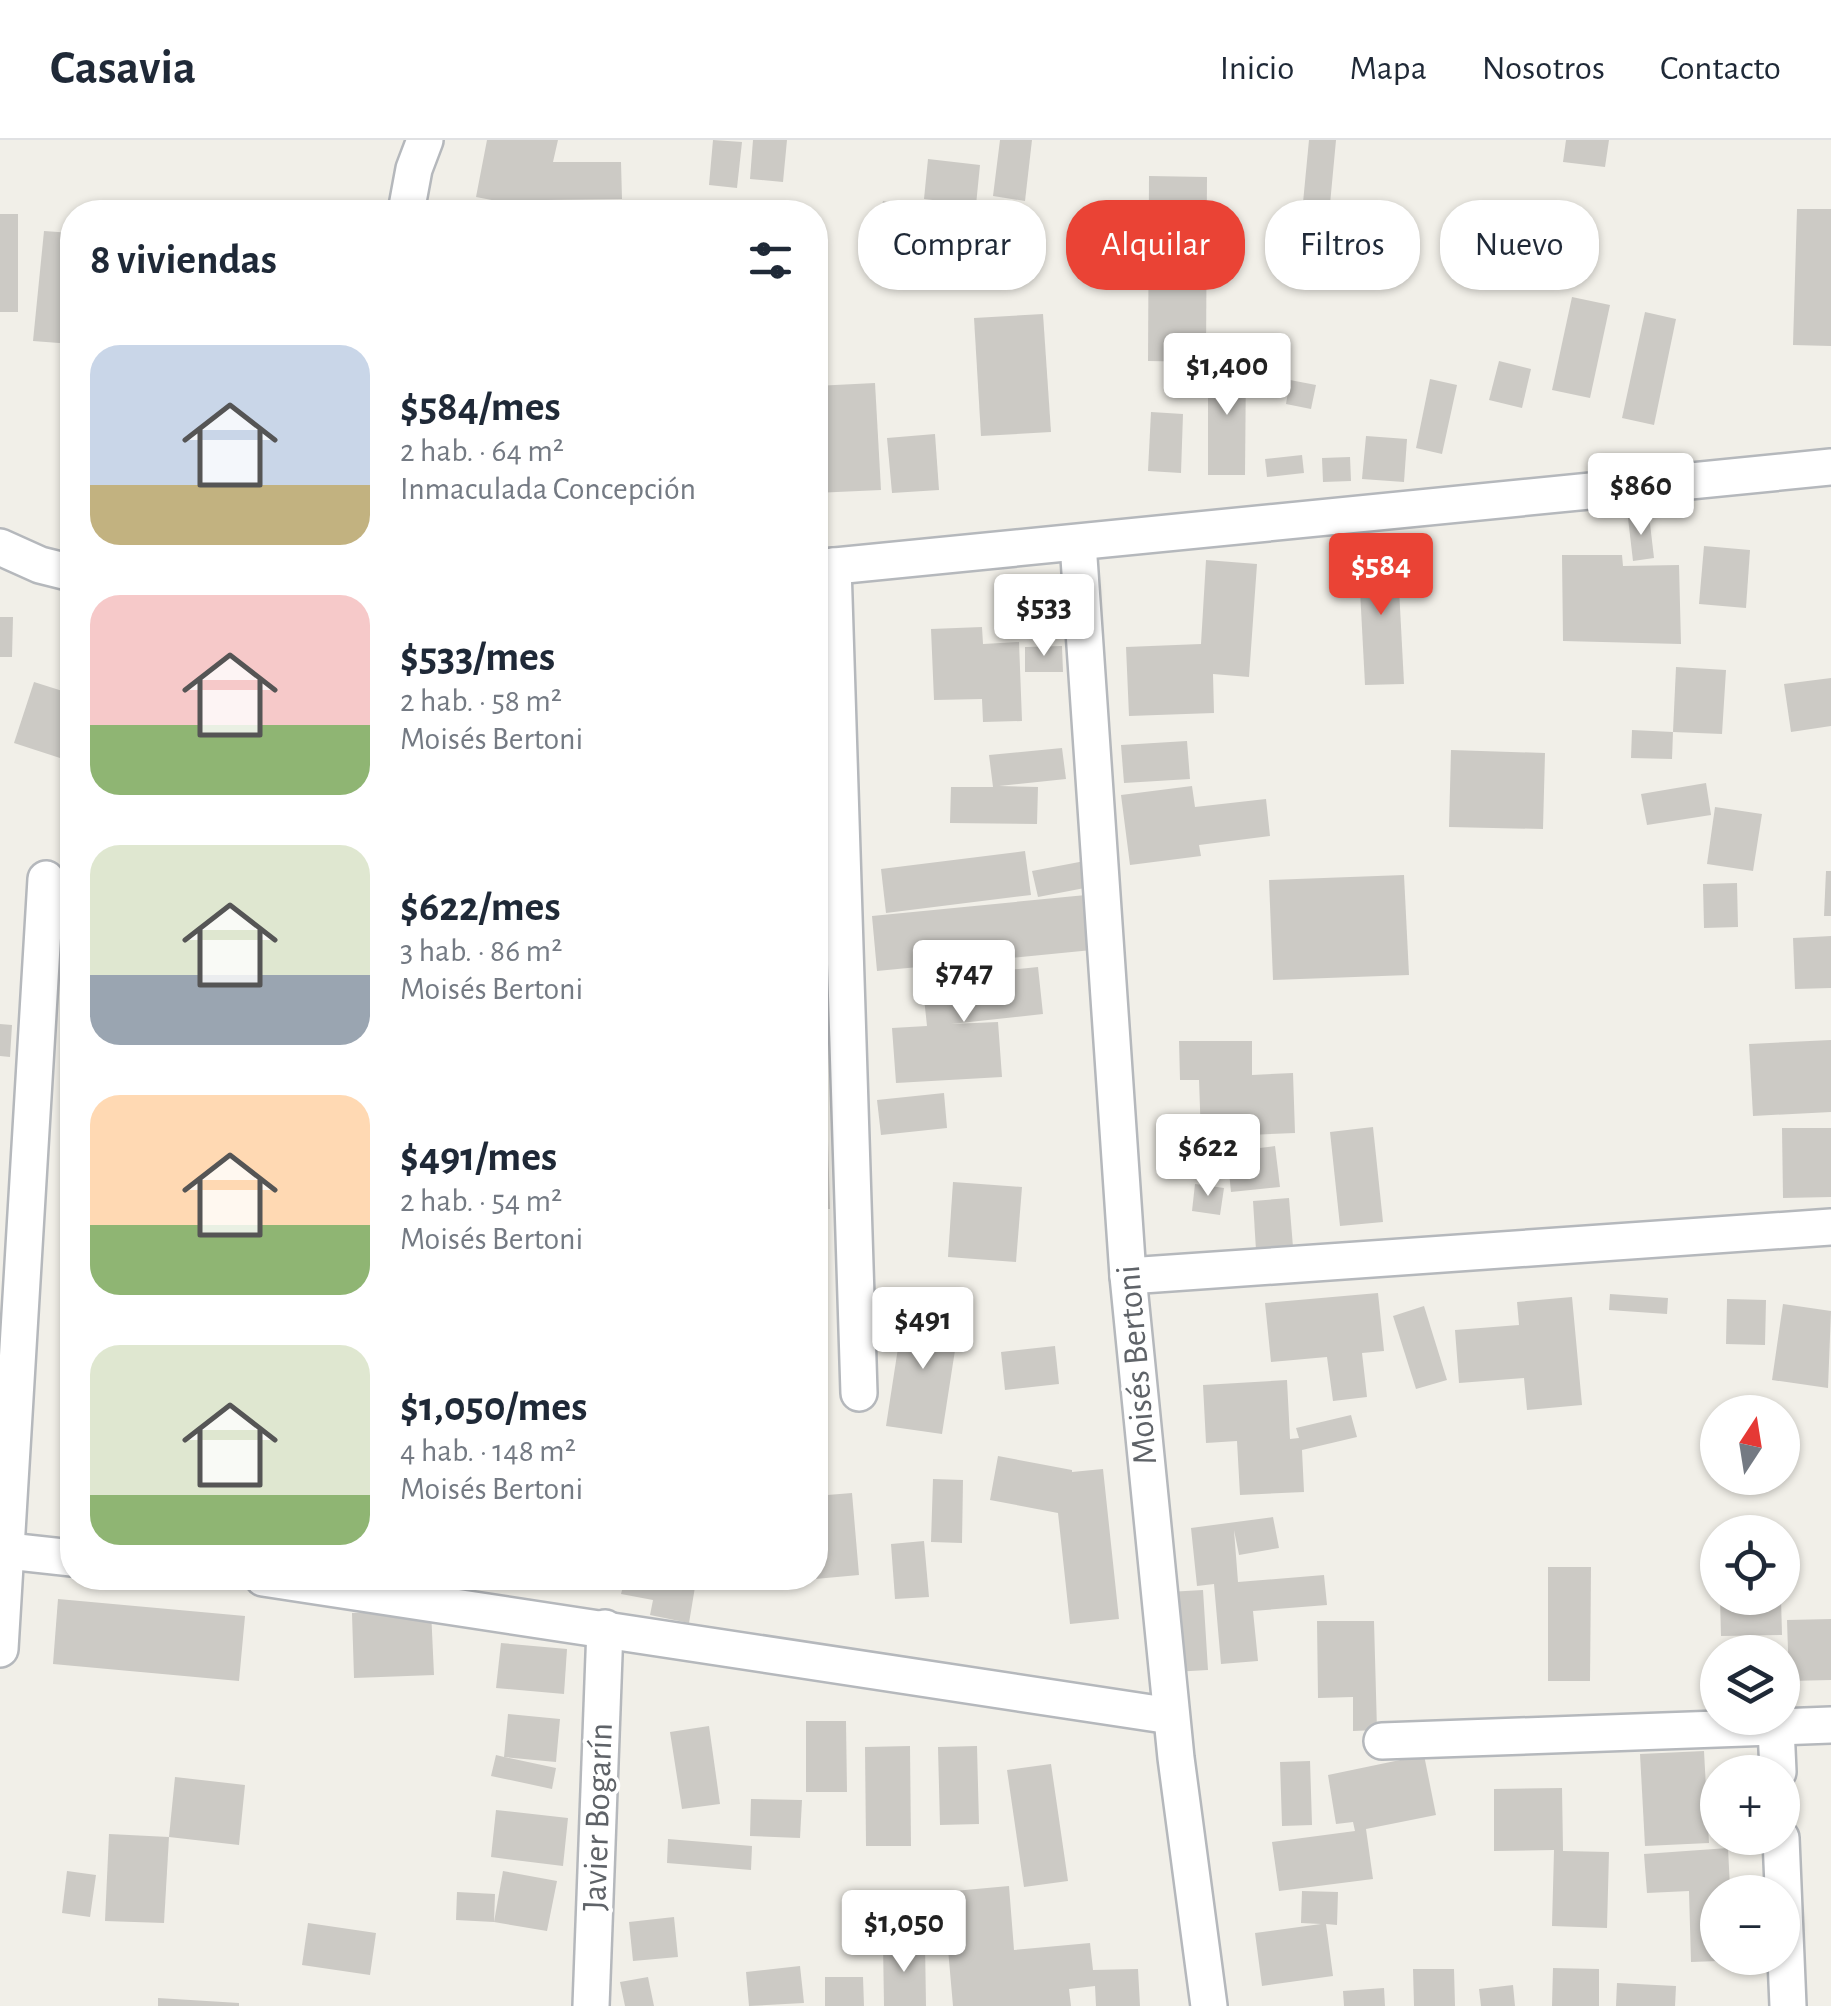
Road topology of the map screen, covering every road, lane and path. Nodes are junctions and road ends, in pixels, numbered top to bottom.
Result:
1 (425, 140) edge
2 (408, 200) edge
3 (1831, 467) edge
4 (1078, 542) junction
5 (0, 546) edge
6 (828, 567) edge
7 (60, 570) edge
8 (828, 661) edge
9 (46, 879) dead end
10 (1831, 1226) edge
11 (1128, 1276) junction
12 (859, 1392) dead end
13 (8, 1551) junction
14 (60, 1557) edge
15 (357, 1590) edge
16 (606, 1628) junction
17 (0, 1650) edge
18 (1171, 1716) junction
19 (1831, 1725) edge
20 (1800, 1727) edge
21 (1700, 1730) edge
22 (1382, 1740) dead end
23 (1782, 1855) edge
24 (590, 2006) edge
25 (1209, 2006) edge
26 (1788, 2006) edge

1 - 2 street
3 - 4 street
4 - 6 street
4 - 11 street, Moisés Bertoni
5 - 7 street
8 - 12 street
9 - 13 street
10 - 11 street
11 - 18 street, Moisés Bertoni
13 - 14 street
13 - 17 street
15 - 16 street
16 - 18 street
16 - 24 street, Javier Bogarín
18 - 25 street, Moisés Bertoni
19 - 20 street
21 - 22 street
23 - 26 street

